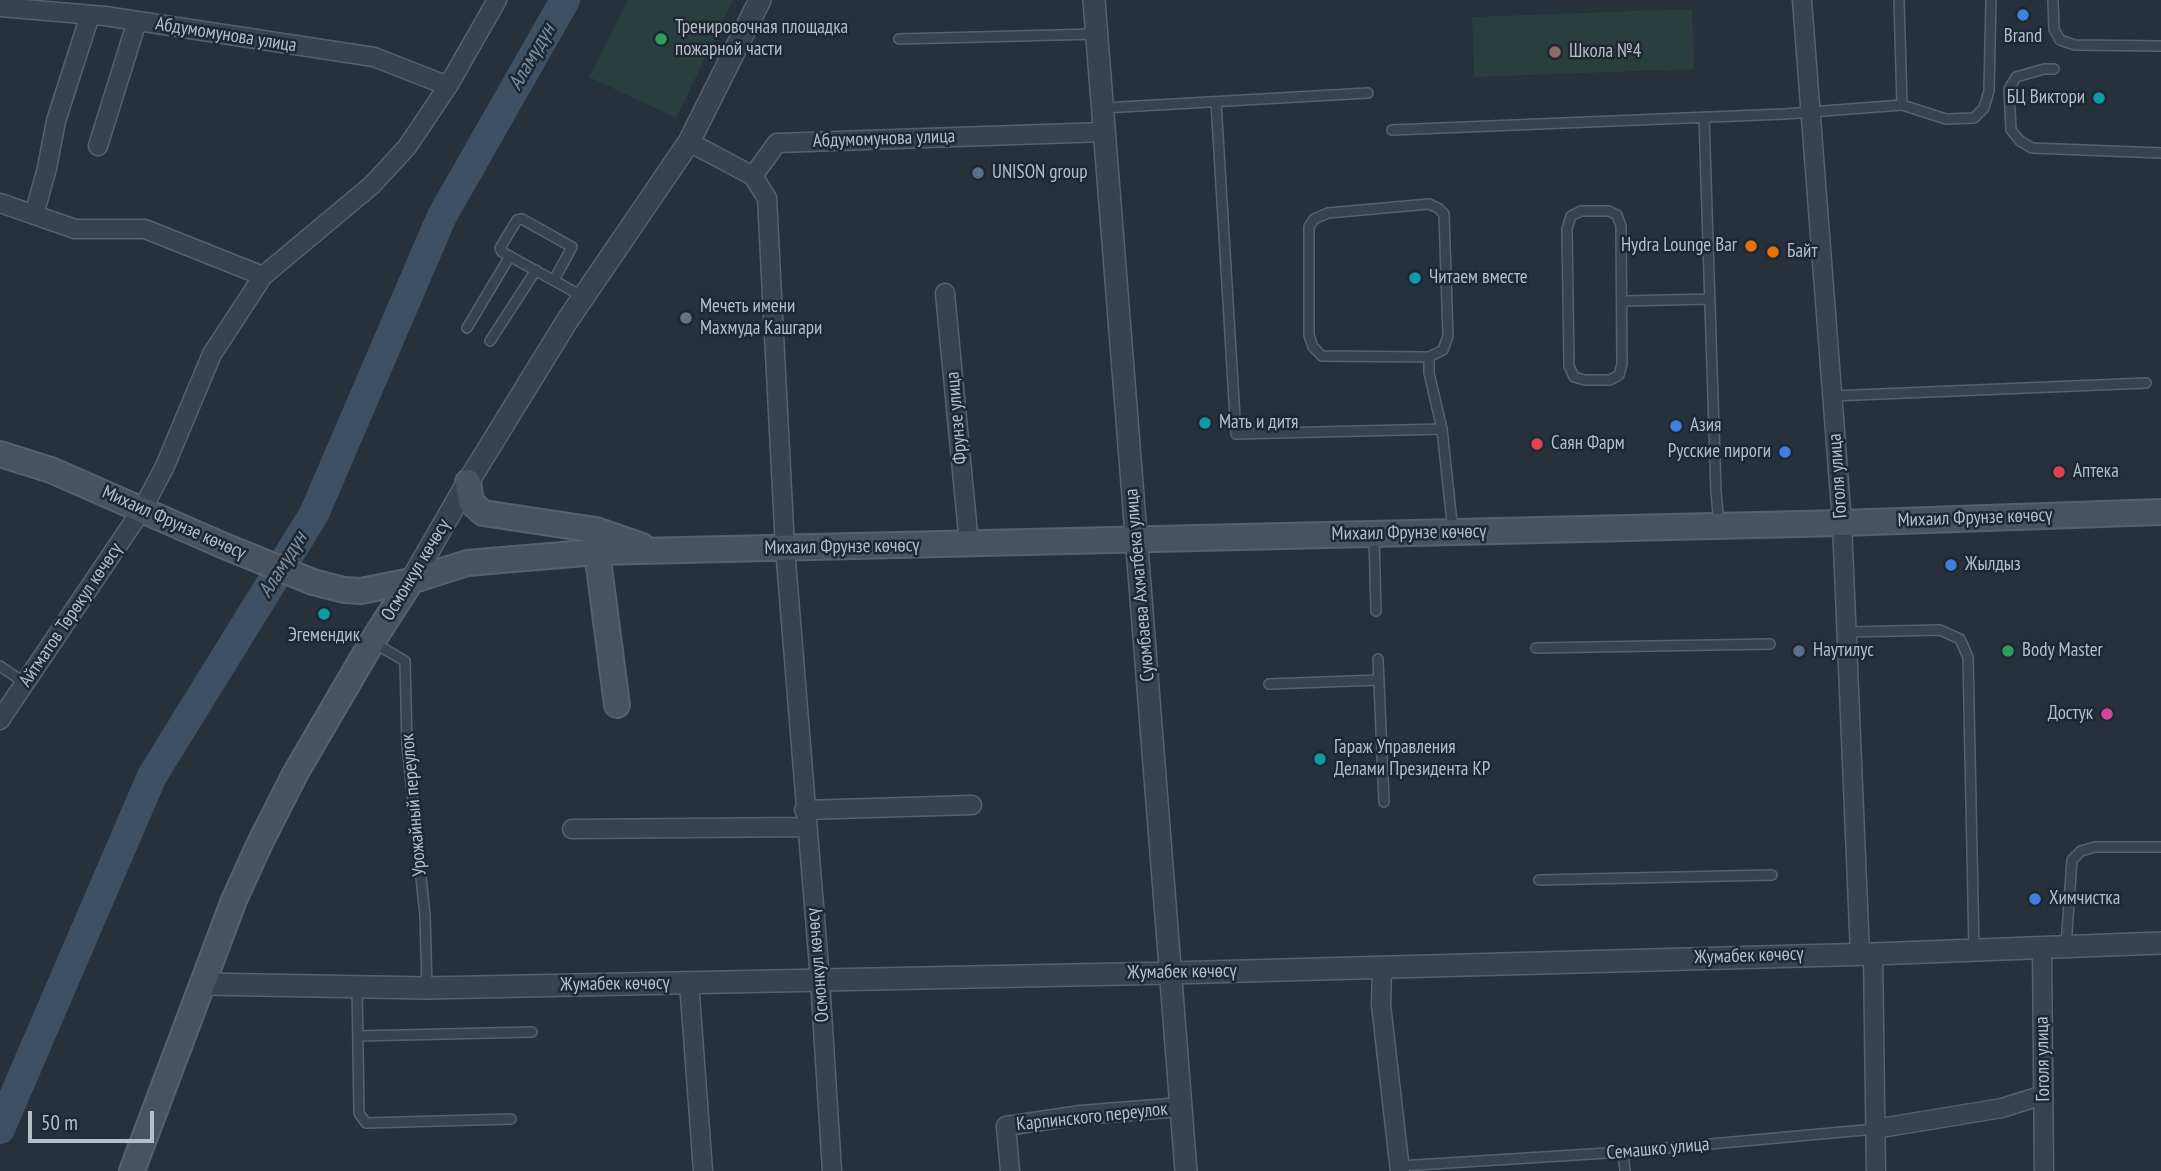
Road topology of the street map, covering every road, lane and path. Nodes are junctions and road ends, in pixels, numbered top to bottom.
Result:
1 (497, 0) edge
2 (760, 0) edge
3 (1094, 0) edge
4 (1802, 0) edge
5 (1899, 0) edge
6 (1991, 0) edge
7 (2053, 0) edge
8 (0, 7) edge
9 (90, 15) junction
10 (137, 21) junction
11 (1097, 34) junction
12 (899, 39) dead end
13 (2161, 46) edge
14 (2054, 69) dead end
15 (448, 86) junction
16 (1368, 93) dead end
17 (1216, 102) junction
18 (1902, 105) junction
19 (1103, 108) junction
20 (1810, 112) junction
21 (1704, 117) junction
22 (1392, 130) dead end
23 (1105, 132) junction
24 (689, 142) junction
25 (98, 146) dead end
26 (2161, 153) edge
27 (753, 176) junction
28 (0, 203) edge
29 (34, 215) junction
30 (510, 256) junction
31 (536, 270) junction
32 (263, 276) junction
33 (554, 280) junction
34 (945, 293) dead end
35 (584, 296) junction
36 (1710, 299) junction
37 (1623, 301) junction
38 (467, 328) dead end
39 (490, 341) dead end
40 (1429, 357) junction
41 (2146, 383) dead end
42 (1832, 396) junction
43 (1442, 429) junction
44 (0, 454) edge
45 (468, 482) junction
46 (143, 508) junction
47 (2161, 512) edge
48 (1842, 523) junction
49 (1719, 526) junction
50 (1453, 532) junction
51 (1373, 534) junction
52 (1137, 540) junction
53 (969, 544) junction
54 (785, 548) junction
55 (656, 551) junction
56 (597, 552) junction
57 (411, 581) junction
58 (1376, 611) dead end
59 (1847, 632) junction
60 (372, 642) junction
61 (1770, 644) dead end
62 (1536, 648) dead end
63 (1378, 659) dead end
64 (0, 666) edge
65 (1379, 680) junction
66 (25, 683) junction
67 (1269, 684) dead end
68 (617, 705) dead end
69 (0, 720) edge
70 (1384, 802) dead end
71 (972, 805) dead end
72 (805, 818) junction
73 (572, 829) dead end
74 (2161, 847) edge
75 (1772, 875) dead end
76 (1538, 880) dead end
77 (2161, 943) edge
78 (2066, 946) junction
79 (2042, 947) junction
80 (1974, 949) junction
81 (1867, 954) junction
82 (1382, 967) junction
83 (1171, 972) junction
84 (820, 979) junction
85 (689, 982) junction
86 (203, 984) junction
87 (357, 986) junction
88 (427, 988) junction
89 (532, 1032) dead end
90 (358, 1036) junction
91 (2043, 1095) junction
92 (1181, 1107) junction
93 (511, 1119) dead end
94 (1875, 1129) junction
95 (1623, 1152) junction
96 (1433, 1168) edge
97 (1400, 1169) edge
98 (132, 1171) edge
99 (704, 1171) edge
100 (832, 1171) edge
101 (1010, 1171) edge
102 (1186, 1171) edge
103 (1625, 1171) edge
104 (1876, 1171) edge
105 (2044, 1171) edge

1 - 15 street, Айтматов Төрөкул көчөсү
2 - 24 street, Осмонкул көчөсү
3 - 11 street, Суюмбаева Ахматбека улица
4 - 20 street, Гоголя улица
5 - 18 lane
6 - 18 lane
7 - 13 lane
8 - 9 street, Абдумомунова улица
9 - 10 street, Абдумомунова улица
9 - 29 street
10 - 15 street, Абдумомунова улица
10 - 25 street
11 - 12 lane
11 - 19 street, Суюмбаева Ахматбека улица
14 - 26 lane
15 - 32 street, Айтматов Төрөкул көчөсү
16 - 17 lane
17 - 19 lane
17 - 43 lane
18 - 20 lane
19 - 23 street, Суюмбаева Ахматбека улица
20 - 21 lane
20 - 42 street, Гоголя улица
21 - 22 lane
21 - 36 lane
23 - 27 street, Абдумомунова улица
23 - 52 street, Суюмбаева Ахматбека улица
24 - 27 street
24 - 35 street, Осмонкул көчөсү
27 - 54 street, Осмонкул көчөсү
28 - 29 street
29 - 32 street
30 - 31 lane
30 - 33 lane
30 - 38 lane
31 - 33 lane
31 - 39 lane
32 - 46 street, Айтматов Төрөкул көчөсү
33 - 35 lane
34 - 53 street, Фрунзе улица
35 - 45 street, Осмонкул көчөсү
36 - 37 lane
36 - 49 lane
37 - 37 lane
40 - 40 lane
40 - 43 lane
41 - 42 lane
42 - 48 street, Гоголя улица
43 - 50 lane
44 - 46 main road, Михаил Фрунзе көчөсү
45 - 55 main road, Михаил Фрунзе көчөсү
45 - 57 street, Осмонкул көчөсү
46 - 57 main road, Михаил Фрунзе көчөсү
46 - 66 street, Айтматов Төрөкул көчөсү
47 - 48 main road, Михаил Фрунзе көчөсү
48 - 49 main road, Михаил Фрунзе көчөсү
48 - 59 street, Гоголя улица
49 - 50 main road, Михаил Фрунзе көчөсү
50 - 51 main road, Михаил Фрунзе көчөсү
51 - 52 main road, Михаил Фрунзе көчөсү
51 - 58 lane
52 - 53 main road, Михаил Фрунзе көчөсү
52 - 83 street, Суюмбаева Ахматбека улица
53 - 54 main road, Михаил Фрунзе көчөсү
54 - 55 main road, Михаил Фрунзе көчөсү
54 - 72 street, Осмонкул көчөсү
55 - 56 main road, Михаил Фрунзе көчөсү
56 - 57 main road, Михаил Фрунзе көчөсү
56 - 68 main road
57 - 60 main road, Осмонкул көчөсү
59 - 80 lane
59 - 81 street, Гоголя улица
60 - 86 main road, Осмонкул көчөсү
60 - 88 lane, Урожайный переулок
61 - 62 lane
63 - 65 lane
64 - 66 lane
65 - 67 lane
65 - 70 lane
66 - 69 street, Айтматов Төрөкул көчөсү
71 - 72 street
72 - 73 street
72 - 84 street, Осмонкул көчөсү
74 - 78 lane
75 - 76 lane
77 - 78 street, Жумабек көчөсү
78 - 79 street, Жумабек көчөсү
79 - 80 street, Жумабек көчөсү
79 - 91 street, Гоголя улица
80 - 81 street, Жумабек көчөсү
81 - 82 street, Жумабек көчөсү
81 - 94 street, Гоголя улица
82 - 83 street, Жумабек көчөсү
82 - 97 street, Семашко улица
83 - 84 street, Жумабек көчөсү
83 - 92 street, Суюмбаева Ахматбека улица
84 - 85 street, Жумабек көчөсү
84 - 100 street, Осмонкул көчөсү
85 - 88 street, Жумабек көчөсү
85 - 99 street
86 - 87 street, Жумабек көчөсү
86 - 98 main road, Осмонкул көчөсү
87 - 88 street, Жумабек көчөсү
87 - 90 lane
89 - 90 lane
90 - 93 lane
91 - 94 street
91 - 105 street, Гоголя улица
92 - 101 street, Карпинского переулок
92 - 102 street, Суюмбаева Ахматбека улица
94 - 95 lane, Семашко улица
94 - 104 street, Гоголя улица
95 - 96 lane, Семашко улица
95 - 103 lane
96 - 97 lane, Семашко улица

